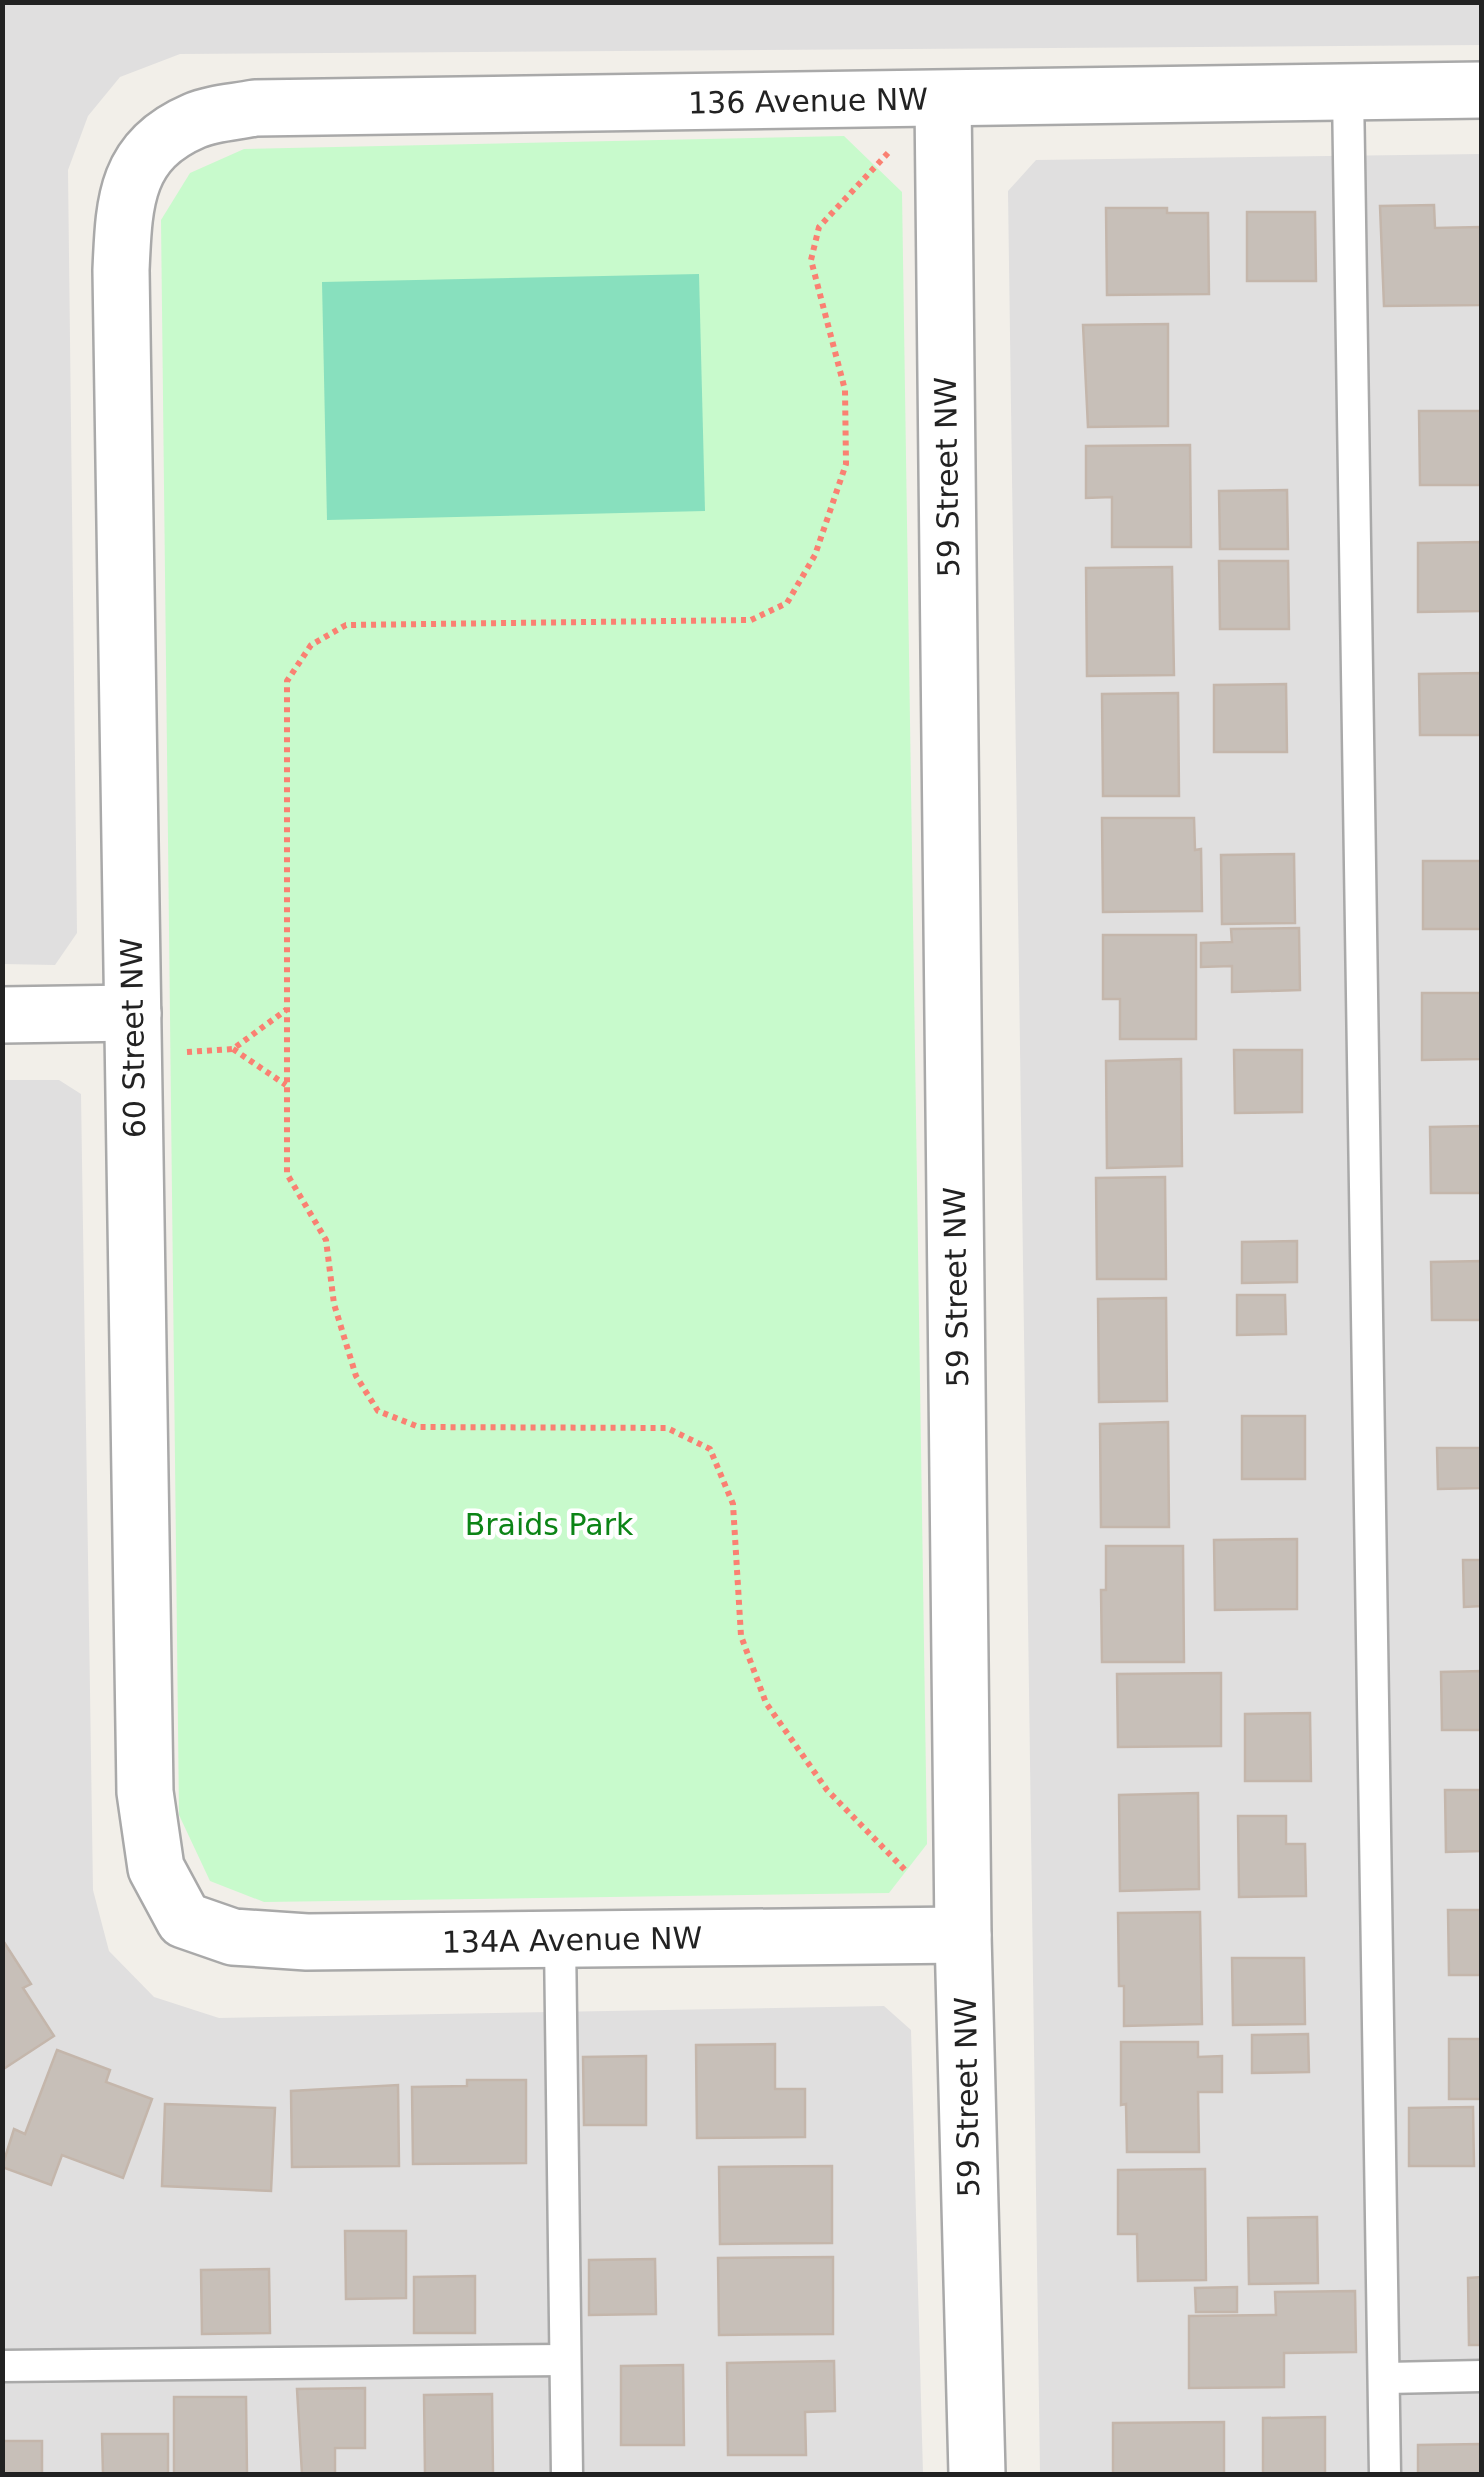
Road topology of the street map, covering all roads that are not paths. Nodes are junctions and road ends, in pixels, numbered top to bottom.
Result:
1 (1482, 90) edge
2 (1348, 92) junction
3 (943, 99) junction
4 (146, 153) joint
5 (132, 1013) junction
6 (2, 1014) edge
7 (184, 1920) joint
8 (963, 1936) junction
9 (560, 1940) junction
10 (564, 2360) junction
11 (2, 2366) edge
12 (1482, 2376) edge
13 (1386, 2378) junction
14 (568, 2474) edge
15 (977, 2474) edge
16 (1385, 2474) edge

1 - 2 street, 136 Avenue NW
2 - 3 street, 136 Avenue NW
2 - 13 lane
3 - 4 street, 136 Avenue NW
3 - 8 street, 59 Street NW
4 - 5 street, 60 Street NW
5 - 6 street
5 - 7 street, 60 Street NW
7 - 9 street, 134A Avenue NW
8 - 9 street, 134A Avenue NW
8 - 15 street, 59 Street NW
9 - 10 lane
10 - 11 lane
10 - 14 lane
12 - 13 lane
13 - 16 lane

